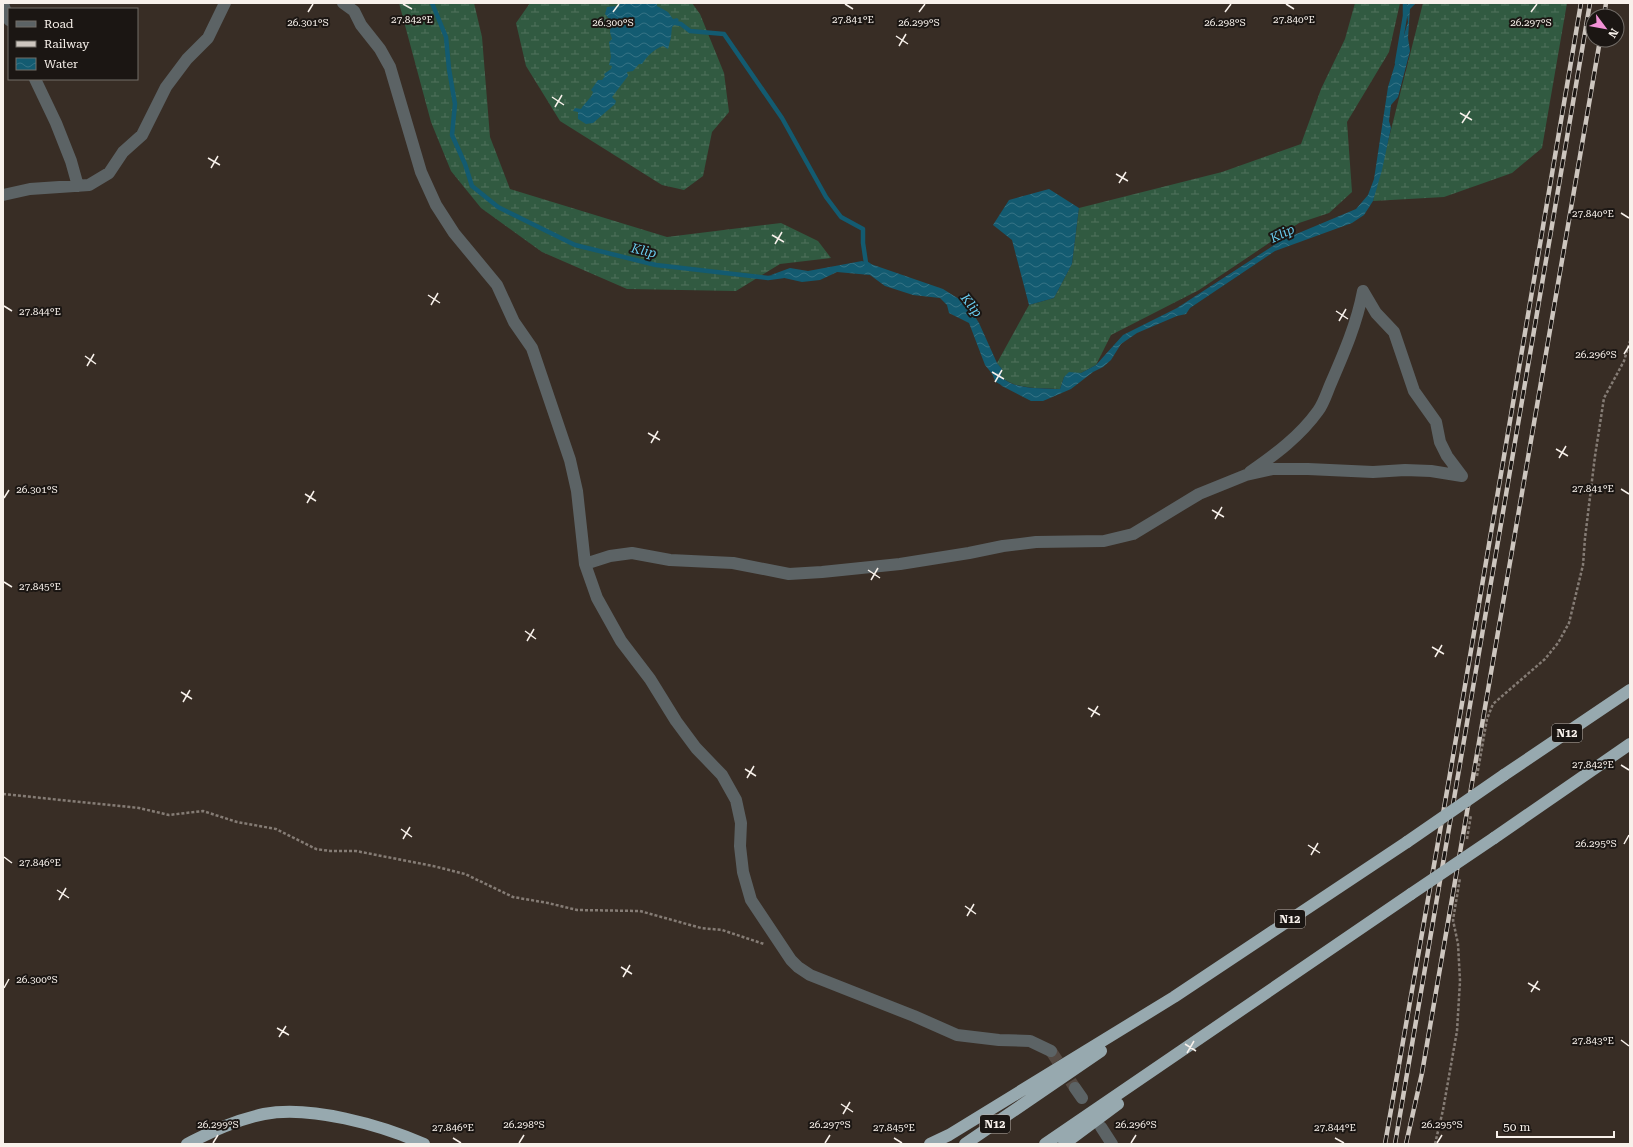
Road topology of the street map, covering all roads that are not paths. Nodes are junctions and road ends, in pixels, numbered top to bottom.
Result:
1 (225, 3) edge
2 (343, 3) edge
3 (3, 4) edge
4 (354, 7) edge
5 (8, 17) edge
6 (35, 80) edge
7 (78, 186) junction
8 (3, 195) edge
9 (1246, 475) junction
10 (585, 564) junction
11 (1630, 690) edge
12 (1630, 744) edge
13 (1174, 997) junction
14 (1187, 1048) junction
15 (1051, 1051) tunnel mouth
16 (1101, 1128) dead end
17 (187, 1144) edge
18 (424, 1144) edge
19 (930, 1144) edge
20 (965, 1144) edge
21 (1045, 1144) edge
22 (1064, 1144) edge
23 (1112, 1144) edge

1 - 7 street
2 - 4 street
3 - 5 street
4 - 10 street
6 - 7 street
7 - 8 street
9 - 9 street
9 - 10 street
10 - 15 street
11 - 13 highway, N12, bridge
12 - 14 highway, bridge
13 - 19 highway
13 - 20 highway, N12
14 - 21 highway
14 - 22 highway
16 - 23 street
17 - 18 highway

